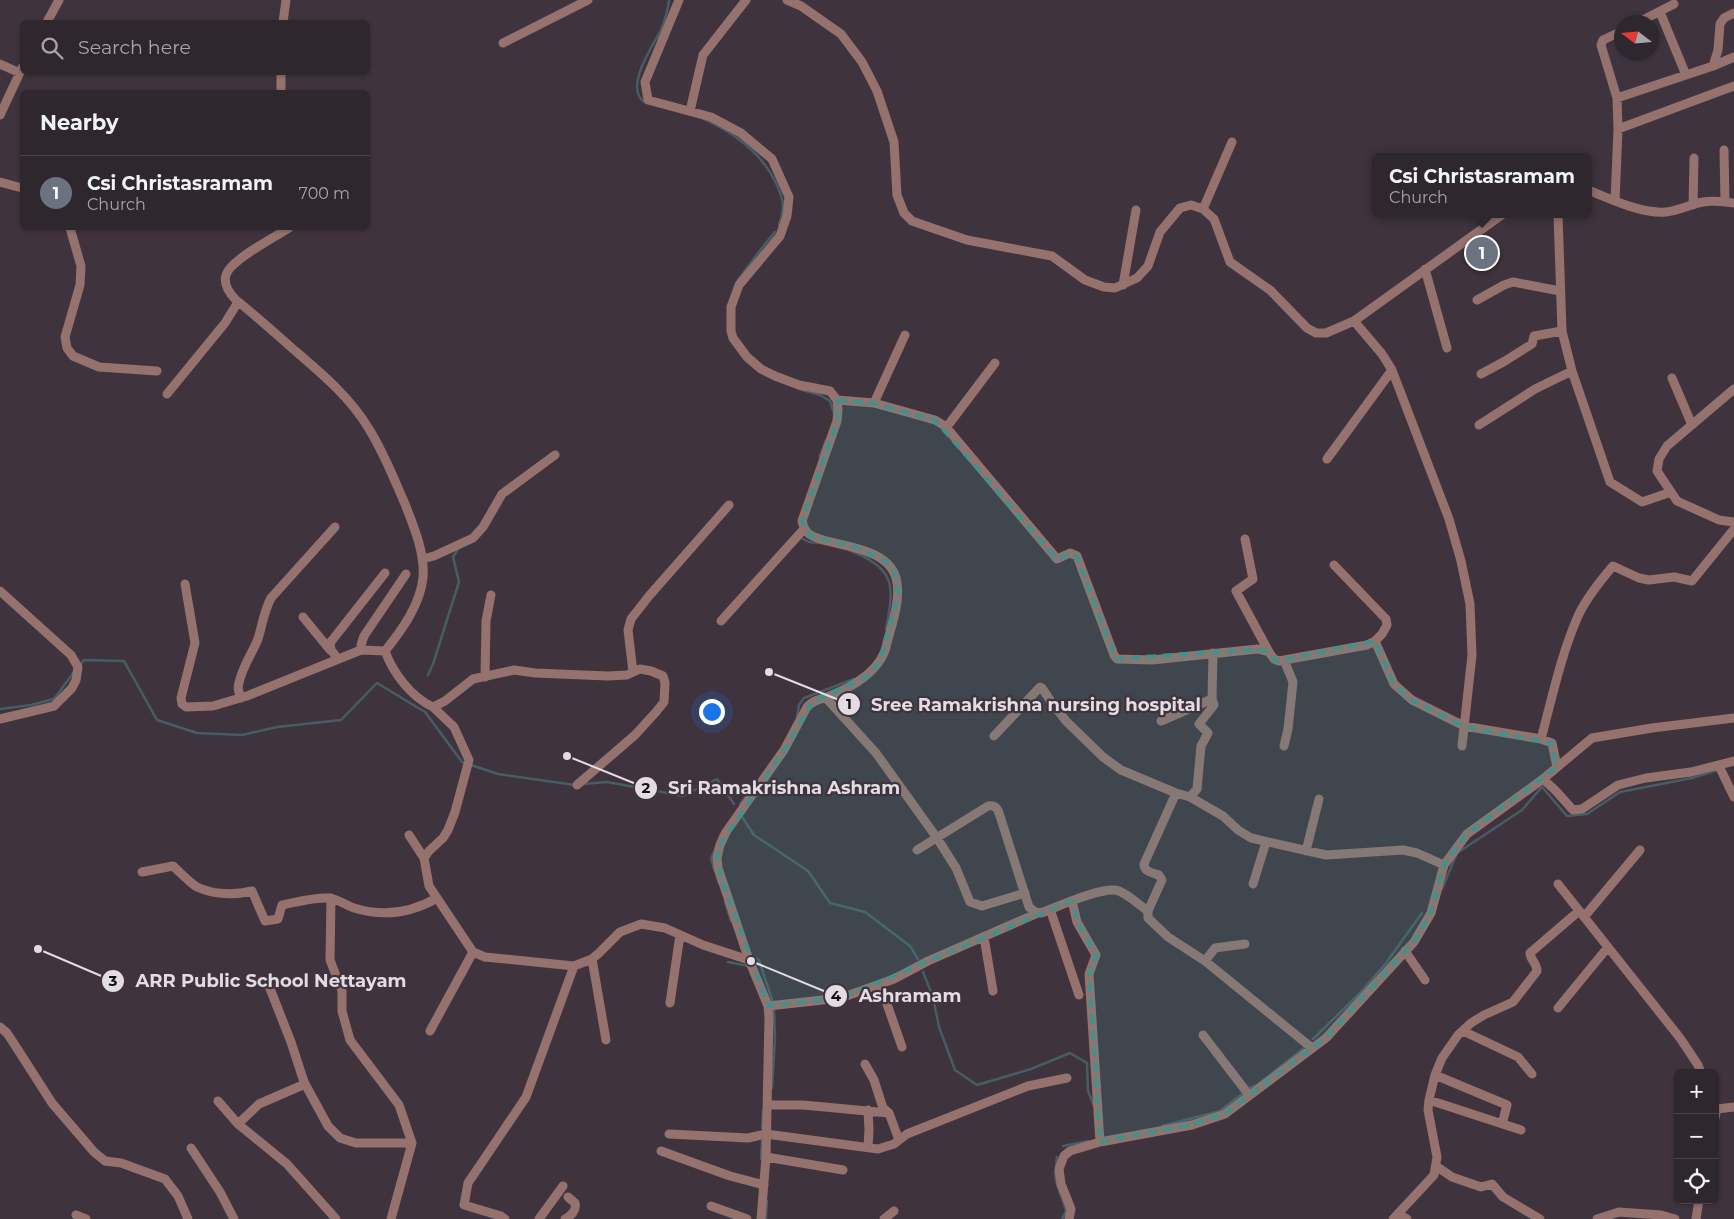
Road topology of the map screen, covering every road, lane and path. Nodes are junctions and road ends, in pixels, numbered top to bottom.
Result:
1 (59, 0) edge
2 (286, 0) edge
3 (588, 0) edge
4 (679, 0) edge
5 (746, 0) edge
6 (787, 0) edge
7 (1674, 4) dead end
8 (1660, 12) junction
9 (1734, 13) edge
10 (1654, 15) edge
11 (48, 20) edge
12 (283, 20) edge
13 (1614, 35) edge
14 (503, 43) dead end
15 (1734, 57) edge
16 (0, 64) edge
17 (1713, 66) junction
18 (20, 71) edge
19 (20, 73) edge
20 (281, 75) edge
21 (1686, 75) junction
22 (1734, 86) edge
23 (281, 90) edge
24 (1617, 98) junction
25 (690, 111) junction
26 (0, 114) edge
27 (1618, 129) junction
28 (1232, 142) dead end
29 (1724, 150) dead end
30 (1694, 158) dead end
31 (0, 182) edge
32 (20, 187) edge
33 (1592, 192) edge
34 (1615, 201) junction
35 (1730, 202) edge
36 (1693, 205) junction
37 (1203, 209) junction
38 (1136, 210) dead end
39 (1497, 218) edge
40 (1558, 218) edge
41 (71, 230) edge
42 (286, 230) edge
43 (1425, 269) junction
44 (1123, 285) junction
45 (1560, 291) junction
46 (1477, 300) dead end
47 (238, 302) junction
48 (1354, 321) junction
49 (1562, 331) junction
50 (905, 335) dead end
51 (1447, 348) dead end
52 (996, 364) dead end
53 (1392, 370) junction
54 (157, 371) dead end
55 (1572, 371) junction
56 (1481, 374) dead end
57 (1672, 378) dead end
58 (1734, 389) edge
59 (167, 394) dead end
60 (837, 400) junction
61 (874, 403) junction
62 (1479, 425) dead end
63 (1692, 425) junction
64 (946, 428) junction
65 (555, 454) dead end
66 (1327, 459) dead end
67 (1671, 492) junction
68 (730, 505) dead end
69 (1734, 522) edge
70 (335, 527) dead end
71 (804, 529) junction
72 (1734, 529) edge
73 (1245, 539) dead end
74 (422, 559) junction
75 (1334, 565) dead end
76 (385, 573) dead end
77 (406, 574) dead end
78 (185, 584) dead end
79 (0, 591) edge
80 (491, 595) dead end
81 (303, 617) dead end
82 (721, 621) dead end
83 (1375, 641) junction
84 (331, 650) junction
85 (361, 650) junction
86 (385, 651) junction
87 (1269, 652) junction
88 (1212, 653) junction
89 (338, 659) junction
90 (1284, 660) junction
91 (633, 672) junction
92 (485, 676) junction
93 (242, 698) junction
94 (826, 698) junction
95 (1212, 699) junction
96 (433, 707) junction
97 (1734, 718) edge
98 (0, 719) edge
99 (1161, 722) dead end
100 (1464, 726) junction
101 (994, 736) dead end
102 (1541, 739) junction
103 (1284, 746) dead end
104 (1462, 746) dead end
105 (1734, 761) edge
106 (1557, 767) junction
107 (1720, 769) junction
108 (1543, 779) junction
109 (577, 785) dead end
110 (1176, 793) junction
111 (1190, 797) junction
112 (1734, 797) edge
113 (1318, 800) dead end
114 (409, 835) dead end
115 (937, 838) junction
116 (1266, 842) junction
117 (917, 850) dead end
118 (1640, 850) dead end
119 (1306, 851) junction
120 (424, 858) junction
121 (1444, 865) junction
122 (142, 872) dead end
123 (1253, 884) dead end
124 (1558, 884) dead end
125 (1025, 893) junction
126 (331, 898) junction
127 (437, 898) junction
128 (1072, 901) junction
129 (1050, 909) junction
130 (1148, 911) junction
131 (1038, 913) junction
132 (1582, 914) junction
133 (680, 935) junction
134 (984, 937) junction
135 (1245, 944) dead end
136 (1608, 947) junction
137 (1405, 950) junction
138 (473, 952) junction
139 (592, 959) junction
140 (749, 960) junction
141 (1205, 961) junction
142 (574, 966) junction
143 (1425, 980) dead end
144 (880, 984) junction
145 (269, 986) dead end
146 (993, 991) dead end
147 (1079, 995) dead end
148 (670, 1002) dead end
149 (768, 1006) junction
150 (1558, 1008) dead end
151 (0, 1027) edge
152 (430, 1031) dead end
153 (1463, 1031) junction
154 (1203, 1036) dead end
155 (606, 1040) dead end
156 (902, 1047) dead end
157 (1312, 1048) junction
158 (865, 1064) dead end
159 (1700, 1069) edge
160 (1532, 1074) dead end
161 (1435, 1075) junction
162 (1067, 1078) dead end
163 (305, 1084) junction
164 (1249, 1095) junction
165 (1429, 1100) junction
166 (218, 1101) dead end
167 (767, 1105) junction
168 (1734, 1107) edge
169 (868, 1110) junction
170 (1719, 1110) edge
171 (889, 1113) junction
172 (238, 1124) junction
173 (1502, 1124) junction
174 (1521, 1130) dead end
175 (669, 1134) dead end
176 (766, 1134) junction
177 (1100, 1139) junction
178 (899, 1140) junction
179 (412, 1143) junction
180 (868, 1147) junction
181 (191, 1148) dead end
182 (661, 1151) dead end
183 (766, 1157) junction
184 (1436, 1166) junction
185 (843, 1170) dead end
186 (764, 1185) junction
187 (563, 1186) dead end
188 (568, 1197) dead end
189 (1698, 1204) edge
190 (710, 1206) dead end
191 (894, 1211) dead end
192 (76, 1215) dead end
193 (1395, 1216) edge
194 (1624, 1216) edge
195 (86, 1219) edge
196 (188, 1219) edge
197 (234, 1219) edge
198 (336, 1219) edge
199 (391, 1219) edge
200 (505, 1219) edge
201 (539, 1219) edge
202 (565, 1219) edge
203 (747, 1219) edge
204 (761, 1219) edge
205 (884, 1219) edge
206 (1069, 1219) edge
207 (1407, 1219) edge
208 (1540, 1219) edge
209 (1597, 1219) edge
210 (1675, 1219) edge
211 (1696, 1219) edge

1 - 11 street
2 - 12 street
3 - 14 street
4 - 25 street
5 - 25 street
6 - 44 street
7 - 8 street
8 - 10 street
8 - 21 street
9 - 17 street
13 - 24 street
15 - 17 street
16 - 18 street
17 - 21 street
19 - 26 street
20 - 23 street
21 - 24 street
22 - 27 street
24 - 27 street
25 - 60 street
27 - 34 street
28 - 37 street
29 - 35 street
30 - 36 street
31 - 32 street
33 - 34 street
34 - 36 street
35 - 36 street
37 - 44 street
37 - 48 street
38 - 44 street
39 - 43 street
40 - 45 street
41 - 54 street
42 - 47 street
43 - 48 street
43 - 51 street
45 - 46 street
45 - 49 street
47 - 59 street
47 - 74 street
48 - 53 street
49 - 55 street
49 - 56 street
50 - 61 street
52 - 64 street
53 - 66 street
53 - 100 street
55 - 62 street
55 - 67 street
57 - 63 street
58 - 63 street
60 - 61 street
60 - 71 street
61 - 64 street
63 - 67 street
64 - 88 street
65 - 74 street
67 - 69 street
68 - 91 street
70 - 93 street
71 - 82 street
71 - 94 street
72 - 102 street
73 - 87 street
74 - 86 street
75 - 83 street
76 - 84 street
77 - 85 street
78 - 93 street
79 - 98 street
80 - 92 street
81 - 84 street
83 - 90 street
83 - 100 street
84 - 89 street
85 - 86 street
85 - 89 street
86 - 96 street
87 - 88 street
87 - 90 street
88 - 95 street
89 - 93 street
90 - 103 street
91 - 92 street
91 - 109 street
92 - 96 street
94 - 115 street
94 - 140 street
95 - 99 street
95 - 111 street
96 - 120 street
97 - 106 street
100 - 102 street
100 - 104 street
101 - 110 street
102 - 106 street
105 - 107 street
106 - 108 street
107 - 108 street
107 - 112 street
108 - 121 street
110 - 111 street
110 - 130 street
111 - 116 street
113 - 119 street
114 - 120 street
115 - 117 street
115 - 125 street
115 - 125 street
116 - 119 street
116 - 123 street
118 - 132 street
119 - 121 street
120 - 127 street
121 - 137 street
122 - 126 street
124 - 132 street
125 - 131 street
126 - 127 street
126 - 179 street
127 - 138 street
128 - 129 street
128 - 130 street
128 - 177 street
129 - 131 street
129 - 147 street
130 - 141 street
131 - 134 street
132 - 136 street
132 - 153 street
133 - 139 street
133 - 140 street
133 - 148 street
134 - 144 street
134 - 146 street
135 - 141 street
136 - 150 street
136 - 159 street
137 - 143 street
137 - 157 street
138 - 142 street
138 - 152 street
139 - 142 street
139 - 155 street
140 - 149 street
141 - 157 street
142 - 200 street
144 - 149 street
144 - 156 street
145 - 163 street
149 - 167 street
151 - 196 street
153 - 160 street
153 - 161 street
154 - 164 street
157 - 164 street
158 - 171 street
161 - 165 street
161 - 173 street
162 - 178 street
163 - 172 street
163 - 179 street
164 - 177 street
165 - 173 street
165 - 184 street
166 - 172 street
167 - 169 street
167 - 176 street
168 - 170 street
169 - 171 street
169 - 180 street
171 - 178 street
172 - 198 street
173 - 174 street
175 - 176 street
176 - 180 street
176 - 183 street
177 - 206 street
178 - 180 street
179 - 199 street
181 - 197 street
182 - 186 street
183 - 185 street
183 - 186 street
184 - 193 street
184 - 208 street
186 - 204 street
187 - 201 street
188 - 202 street
189 - 211 street
190 - 203 street
191 - 205 street
192 - 195 street
193 - 207 street
194 - 209 street
194 - 210 street

